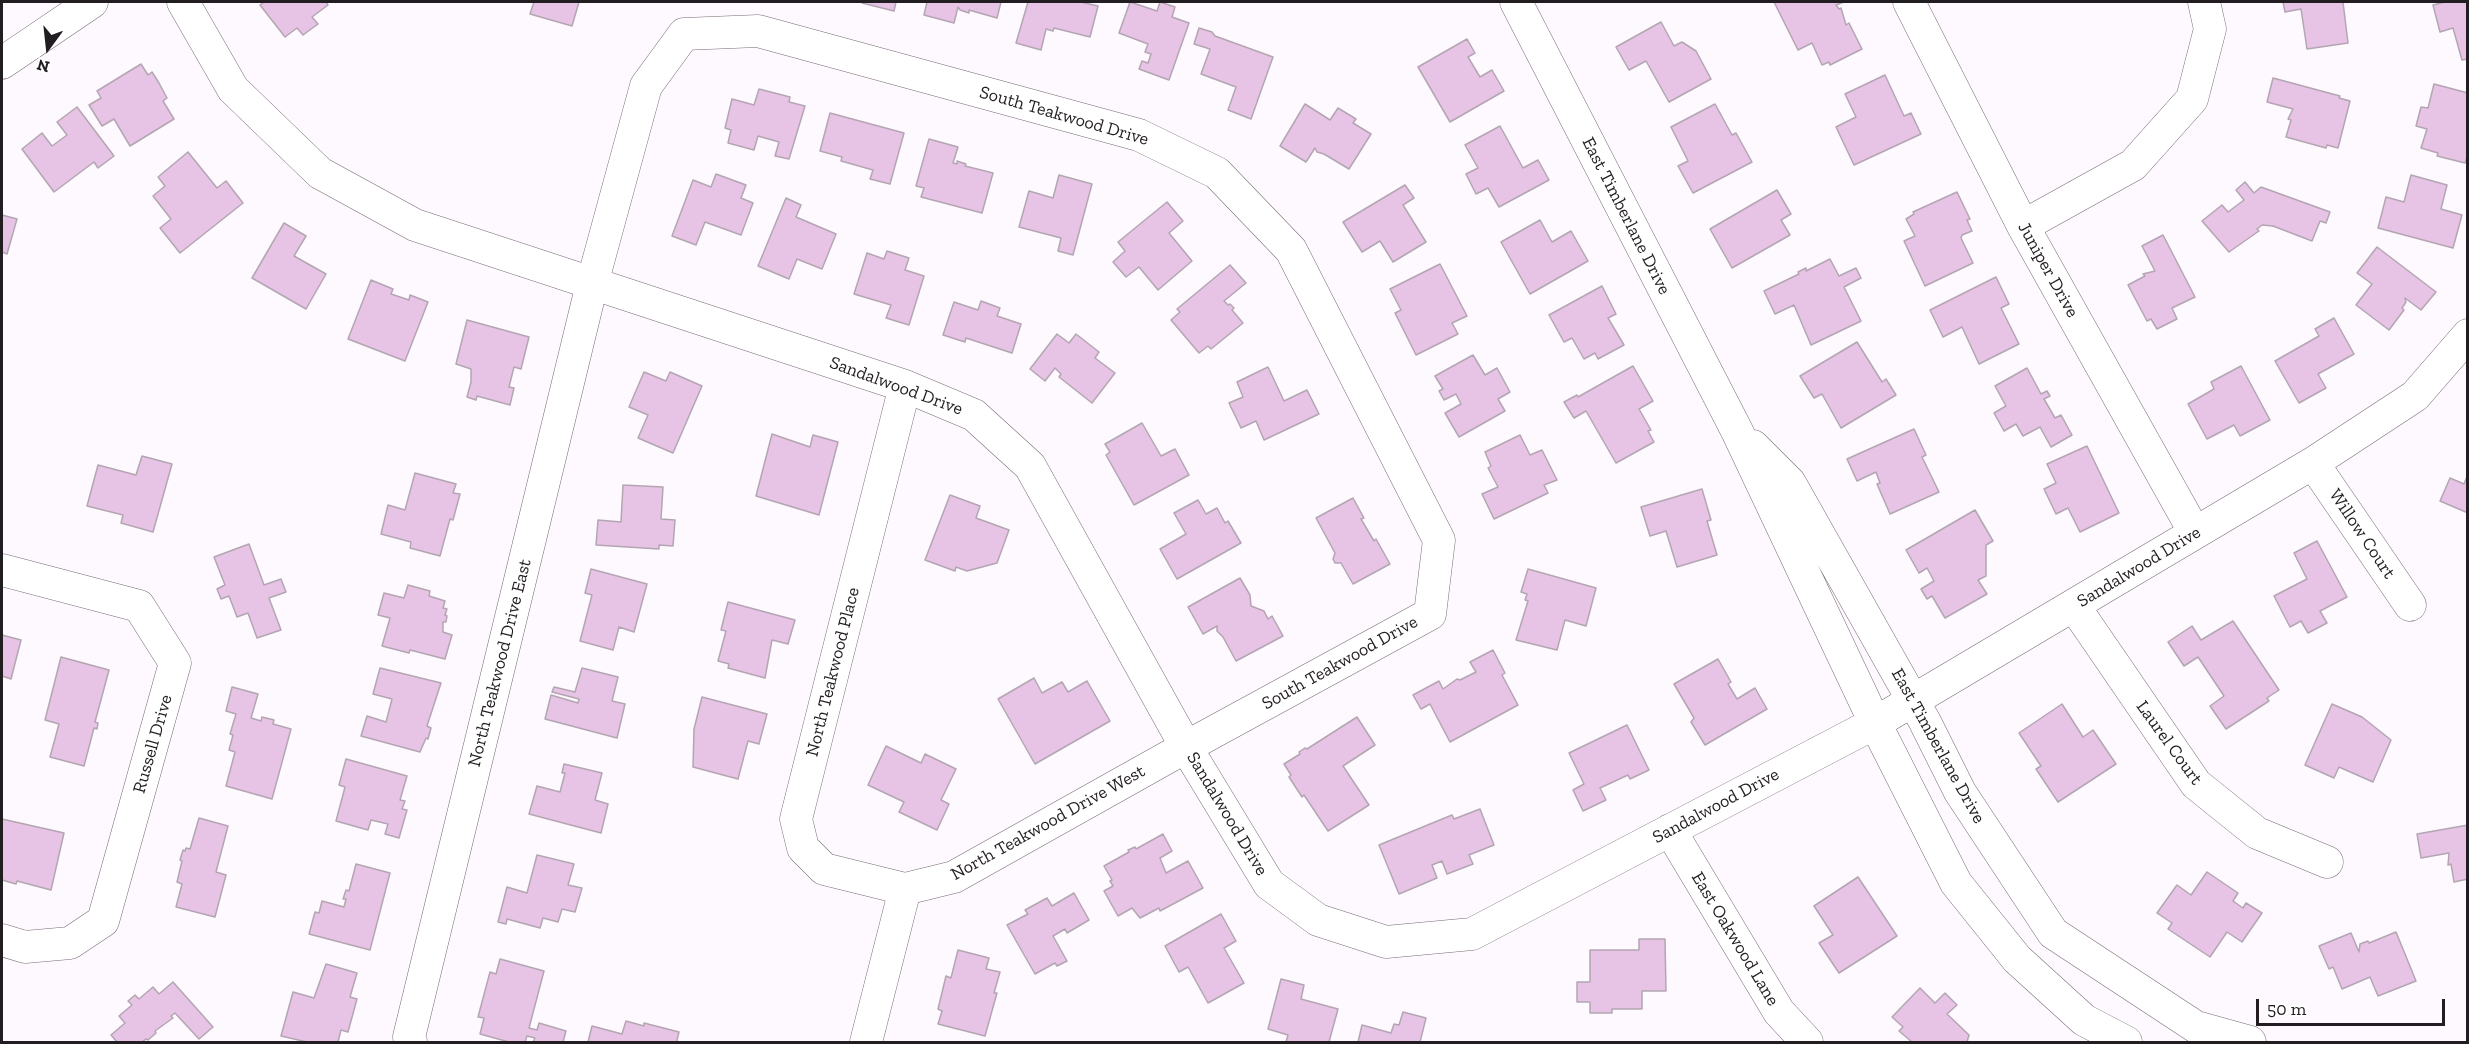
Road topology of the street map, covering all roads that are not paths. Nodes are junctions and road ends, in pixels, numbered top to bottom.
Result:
1 (92, 2) edge
2 (183, 2) edge
3 (1516, 2) edge
4 (1909, 2) edge
5 (2204, 2) edge
6 (2, 63) edge
7 (2023, 226) junction
8 (592, 284) junction
9 (2468, 335) edge
10 (905, 386) junction
11 (1737, 431) junction
12 (2313, 463) junction
13 (2195, 533) junction
14 (2, 570) edge
15 (2410, 605) dead end
16 (2074, 606) junction
17 (1913, 701) junction
18 (1875, 723) junction
19 (1186, 747) junction
20 (1670, 830) junction
21 (2327, 862) dead end
22 (905, 889) junction
23 (2, 940) edge
24 (411, 1042) edge
25 (866, 1042) edge
26 (1807, 1042) edge
27 (2127, 1042) edge
28 (2250, 1042) edge

1 - 6 street
2 - 8 street, Sandalwood Drive
3 - 11 street, East Timberlane Drive
4 - 7 street, Juniper Drive
5 - 7 street
7 - 13 street, Juniper Drive
8 - 10 street, Sandalwood Drive
8 - 19 street, South Teakwood Drive
8 - 24 street, North Teakwood Drive East
9 - 12 street, Sandalwood Drive
10 - 19 street, Sandalwood Drive
10 - 22 street, North Teakwood Place
11 - 17 street, East Timberlane Drive
11 - 18 street, East Timberlane Drive
12 - 13 street, Sandalwood Drive
12 - 15 street, Willow Court
13 - 16 street, Sandalwood Drive
14 - 23 street, Russell Drive
16 - 17 street, Sandalwood Drive
16 - 21 street, Laurel Court
17 - 18 street, Sandalwood Drive
17 - 28 street, East Timberlane Drive
18 - 20 street, Sandalwood Drive
18 - 27 street, East Timberlane Drive
19 - 20 street, Sandalwood Drive
19 - 22 street, North Teakwood Drive West
20 - 26 street, East Oakwood Lane
22 - 25 street

